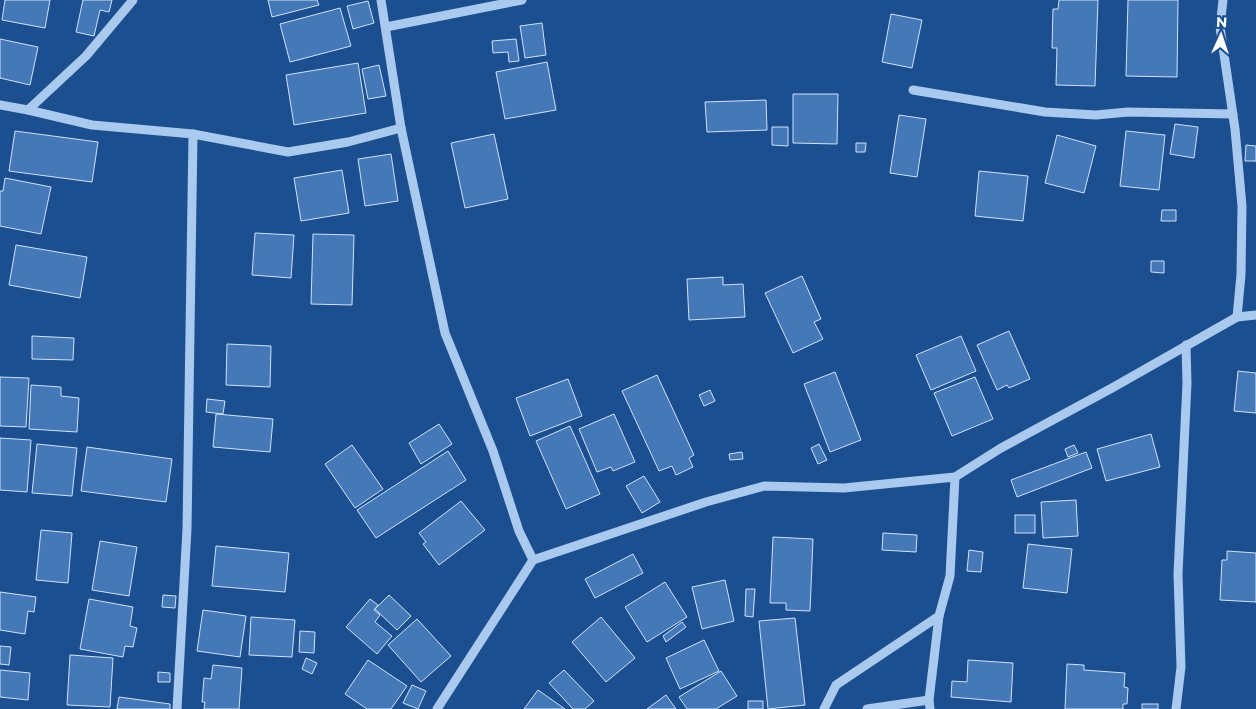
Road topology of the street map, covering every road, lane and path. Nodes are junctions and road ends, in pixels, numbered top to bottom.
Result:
1 (133, 0) edge
2 (381, 0) edge
3 (522, 0) edge
4 (1223, 0) edge
5 (386, 28) junction
6 (913, 90) dead end
7 (0, 105) edge
8 (28, 110) junction
9 (1233, 114) junction
10 (401, 128) junction
11 (193, 134) junction
12 (1256, 315) edge
13 (1237, 317) junction
14 (1186, 345) junction
15 (955, 477) junction
16 (533, 560) junction
17 (939, 616) junction
18 (930, 705) edge
19 (177, 709) edge
20 (437, 709) edge
21 (824, 709) edge
22 (867, 709) edge
23 (1176, 709) edge

1 - 8 street
2 - 5 street
3 - 5 street
4 - 9 street
5 - 10 street
6 - 9 street
7 - 8 street
8 - 11 street
9 - 13 street
10 - 11 street
10 - 16 street
11 - 19 street
12 - 13 street
13 - 14 street
14 - 15 street
14 - 23 street
15 - 16 street
15 - 17 street
16 - 20 street
17 - 18 street
17 - 21 street
18 - 22 street

